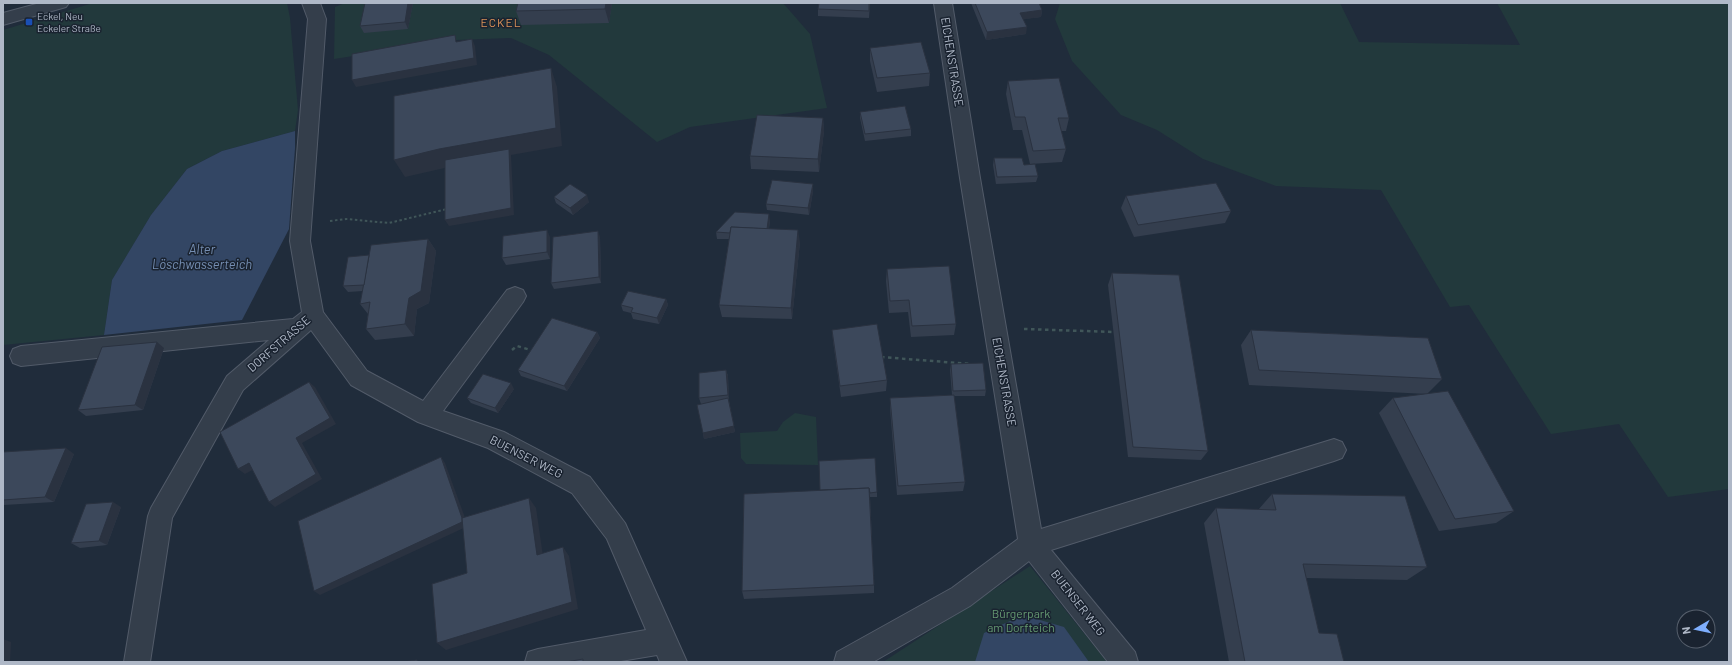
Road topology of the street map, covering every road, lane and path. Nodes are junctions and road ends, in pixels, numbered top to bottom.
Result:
1 (60, 3) edge
2 (311, 3) edge
3 (943, 3) edge
4 (3, 19) edge
5 (448, 208) edge
6 (327, 222) dead end
7 (515, 296) dead end
8 (306, 322) junction
9 (995, 328) junction
10 (1114, 332) dead end
11 (21, 356) dead end
12 (880, 357) edge
13 (1001, 364) junction
14 (426, 415) junction
15 (1334, 450) dead end
16 (1032, 544) junction
17 (669, 651) edge
18 (137, 662) edge
19 (538, 662) edge
20 (847, 662) edge
21 (1125, 662) edge

1 - 4 street
2 - 8 street, DORFSTRASSE
3 - 9 street, EICHENSTRASSE
5 - 6 path
7 - 14 street
8 - 11 street
8 - 14 street, BUENSER WEG
8 - 18 street, DORFSTRASSE
9 - 10 path
9 - 13 street, EICHENSTRASSE
12 - 13 path
13 - 16 street, EICHENSTRASSE
14 - 17 street, BUENSER WEG
15 - 16 street
16 - 20 street
16 - 21 street, BUENSER WEG
17 - 19 street

